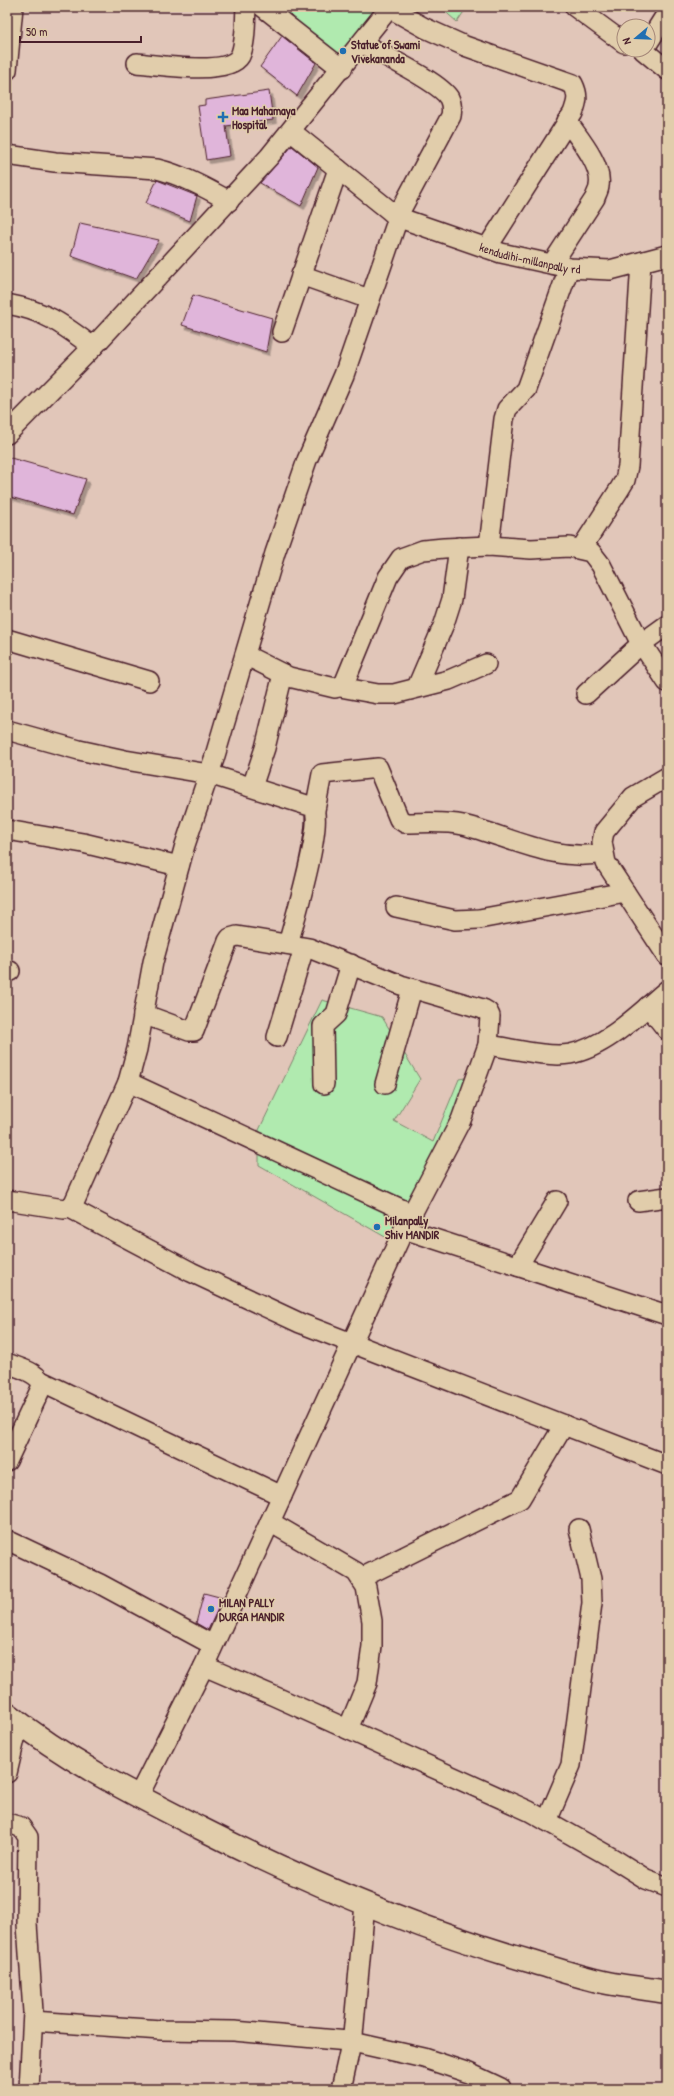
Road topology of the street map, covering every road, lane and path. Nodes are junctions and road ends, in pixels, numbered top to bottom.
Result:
1 (13, 7) edge
2 (246, 7) edge
3 (263, 7) edge
4 (575, 7) edge
5 (390, 8) edge
6 (667, 13) edge
7 (656, 30) edge
8 (616, 37) edge
9 (362, 43) junction
10 (653, 58) edge
11 (137, 63) dead end
12 (342, 69) junction
13 (7, 70) edge
14 (667, 70) edge
15 (567, 121) junction
16 (292, 132) junction
17 (7, 155) edge
18 (338, 169) junction
19 (229, 201) junction
20 (397, 217) junction
21 (487, 248) junction
22 (667, 255) edge
23 (641, 262) junction
24 (560, 266) junction
25 (301, 275) junction
26 (369, 299) junction
27 (7, 304) edge
28 (282, 332) dead end
29 (93, 347) junction
30 (7, 434) edge
31 (489, 546) junction
32 (459, 547) junction
33 (582, 548) junction
34 (667, 625) edge
35 (7, 639) edge
36 (642, 643) junction
37 (244, 655) junction
38 (486, 664) dead end
39 (283, 674) junction
40 (149, 680) dead end
41 (667, 682) edge
42 (340, 687) junction
43 (417, 687) junction
44 (586, 694) dead end
45 (7, 730) edge
46 (209, 774) junction
47 (667, 777) edge
48 (252, 787) junction
49 (315, 810) junction
50 (7, 830) edge
51 (603, 853) junction
52 (179, 866) junction
53 (625, 892) junction
54 (396, 907) dead end
55 (296, 946) junction
56 (667, 956) edge
57 (351, 964) junction
58 (412, 989) junction
59 (667, 990) edge
60 (648, 1006) junction
61 (143, 1014) junction
62 (667, 1030) edge
63 (277, 1037) dead end
64 (488, 1045) junction
65 (128, 1082) junction
66 (324, 1084) dead end
67 (385, 1084) dead end
68 (667, 1197) edge
69 (7, 1200) edge
70 (557, 1201) dead end
71 (638, 1201) dead end
72 (70, 1208) junction
73 (408, 1221) junction
74 (518, 1266) junction
75 (667, 1316) edge
76 (352, 1344) junction
77 (7, 1363) edge
78 (41, 1381) junction
79 (564, 1425) junction
80 (7, 1461) edge
81 (667, 1465) edge
82 (282, 1496) junction
83 (270, 1522) junction
84 (579, 1529) dead end
85 (7, 1540) edge
86 (361, 1578) junction
87 (213, 1645) junction
88 (204, 1666) junction
89 (13, 1717) edge
90 (348, 1729) junction
91 (7, 1773) edge
92 (138, 1796) junction
93 (547, 1821) junction
94 (7, 1823) edge
95 (667, 1886) edge
96 (365, 1904) junction
97 (667, 1992) edge
98 (33, 2021) junction
99 (352, 2042) junction
100 (501, 2088) dead end
101 (29, 2089) edge
102 (341, 2089) edge

1 - 13 street
2 - 11 street
3 - 12 street
4 - 8 street
5 - 9 street
5 - 15 street
6 - 7 street
9 - 12 street
9 - 20 street
10 - 14 street
12 - 16 street
15 - 21 street
15 - 24 street
16 - 18 street
16 - 19 street
17 - 19 street
18 - 20 street
18 - 25 street
19 - 29 street
20 - 21 street, kendudihi-millanpally rd
20 - 26 street
21 - 24 street, kendudihi-millanpally rd
22 - 23 street, kendudihi-millanpally rd
23 - 24 street, kendudihi-millanpally rd
23 - 33 street
24 - 31 street
25 - 26 street
25 - 28 street
26 - 37 street
27 - 29 street
29 - 30 street
31 - 32 street
31 - 33 street
32 - 42 street
32 - 43 street
33 - 36 street
34 - 36 street
35 - 40 street
36 - 41 street
36 - 44 street
37 - 39 street
37 - 46 street
38 - 43 street
39 - 42 street
39 - 48 street
42 - 43 street
45 - 46 street
46 - 48 street
46 - 52 street
47 - 51 street
48 - 49 street
49 - 51 street
49 - 55 street
50 - 52 street
51 - 53 street
52 - 61 street
53 - 54 street
53 - 56 street
55 - 57 street
55 - 61 street
55 - 63 street
57 - 58 street
57 - 66 street
58 - 64 street
58 - 67 street
59 - 60 street
60 - 62 street
60 - 64 street
61 - 65 street
64 - 73 street
65 - 72 street
65 - 73 street
68 - 71 street
69 - 72 street
70 - 74 street
72 - 76 street
73 - 74 street
73 - 76 street
74 - 75 street
76 - 79 street
76 - 82 street
77 - 78 street
78 - 80 street
78 - 82 street
79 - 81 street
79 - 86 street
82 - 83 street
83 - 86 street
83 - 87 street
84 - 93 street
85 - 87 street
86 - 90 street
87 - 88 street
88 - 90 street
88 - 92 street
89 - 91 street
89 - 92 main road
90 - 93 street
92 - 96 main road
93 - 95 street
94 - 98 street
96 - 97 main road
96 - 99 street
98 - 99 street
98 - 101 street
99 - 100 street
99 - 102 street

